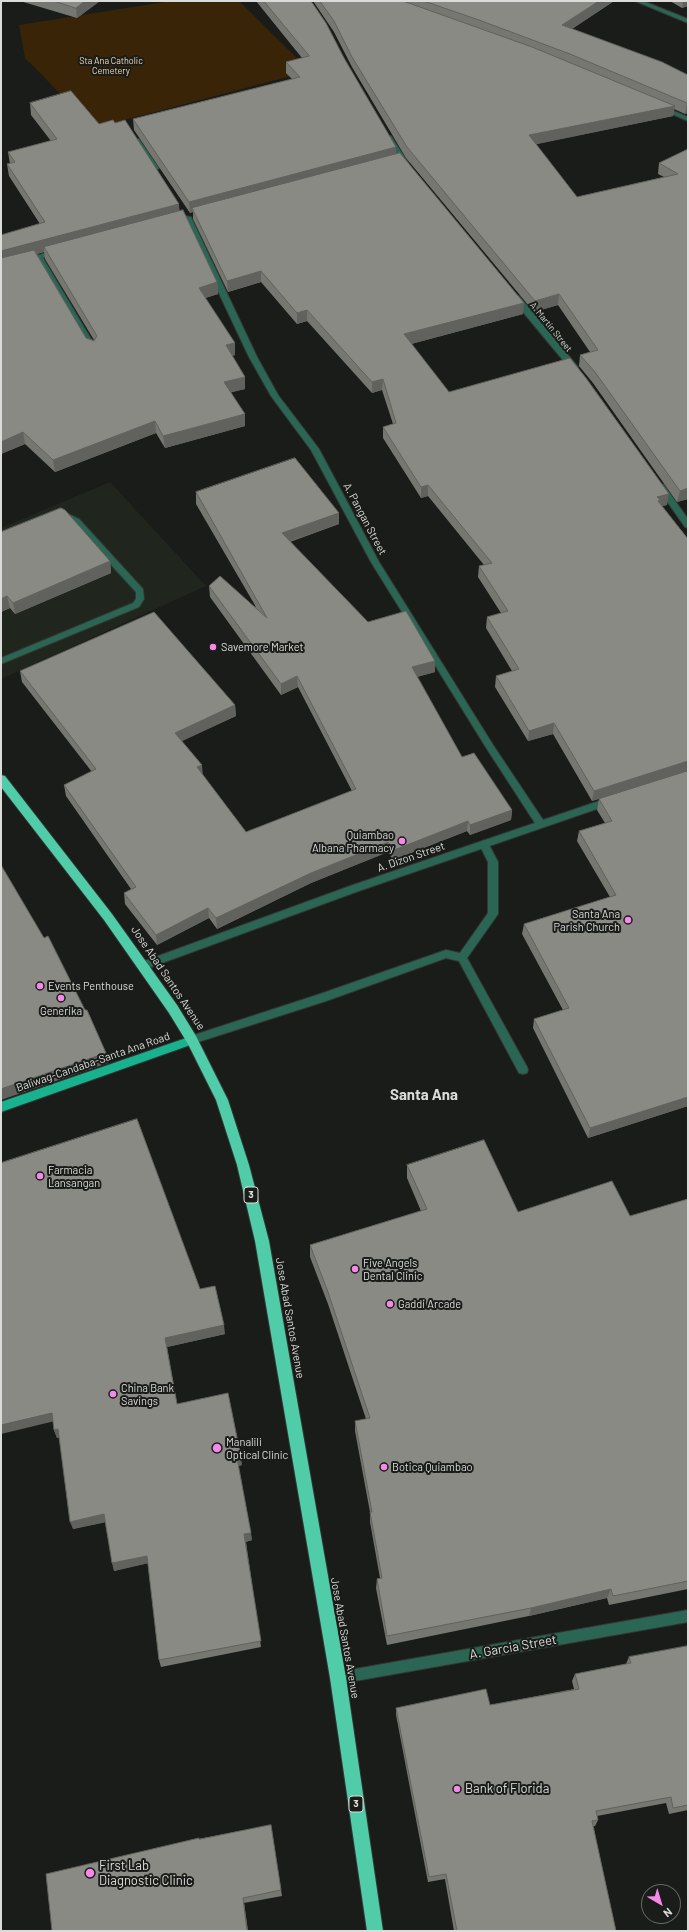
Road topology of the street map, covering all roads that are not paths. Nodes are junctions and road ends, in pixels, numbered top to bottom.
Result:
1 (638, 1) edge
2 (688, 21) edge
3 (656, 104) edge
4 (688, 119) edge
5 (383, 127) edge
6 (134, 135) edge
7 (402, 160) junction
8 (395, 162) edge
9 (158, 172) edge
10 (412, 172) edge
11 (186, 216) edge
12 (62, 250) edge
13 (39, 256) junction
14 (1, 267) edge
15 (513, 294) edge
16 (93, 349) edge
17 (579, 374) edge
18 (656, 481) edge
19 (52, 518) edge
20 (688, 525) edge
21 (1, 660) edge
22 (1, 779) edge
23 (622, 797) edge
24 (540, 824) junction
25 (484, 844) junction
26 (462, 958) junction
27 (143, 966) junction
28 (192, 1040) junction
29 (523, 1070) dead end
30 (1, 1107) edge
31 (688, 1616) edge
32 (338, 1678) junction
33 (375, 1931) edge

1 - 2 street
3 - 4 street
5 - 7 street
6 - 9 street
7 - 8 street
7 - 10 street
11 - 24 street, A. Pangan Street
12 - 13 street
13 - 14 street
13 - 16 street
15 - 17 street, A. Martin Street
18 - 20 street
19 - 21 street
22 - 27 highway, Jose Abad Santos Avenue / 3
23 - 24 street, A. Dizon Street
24 - 25 street, A. Dizon Street
25 - 26 street
25 - 27 street, A. Dizon Street
26 - 28 street
26 - 29 street
27 - 28 highway, Jose Abad Santos Avenue / 3
28 - 30 main road, Baliwag-Candaba-Santa Ana Road
28 - 32 highway, Jose Abad Santos Avenue / 3
31 - 32 street, A. Garcia Street
32 - 33 highway, Jose Abad Santos Avenue / 3

